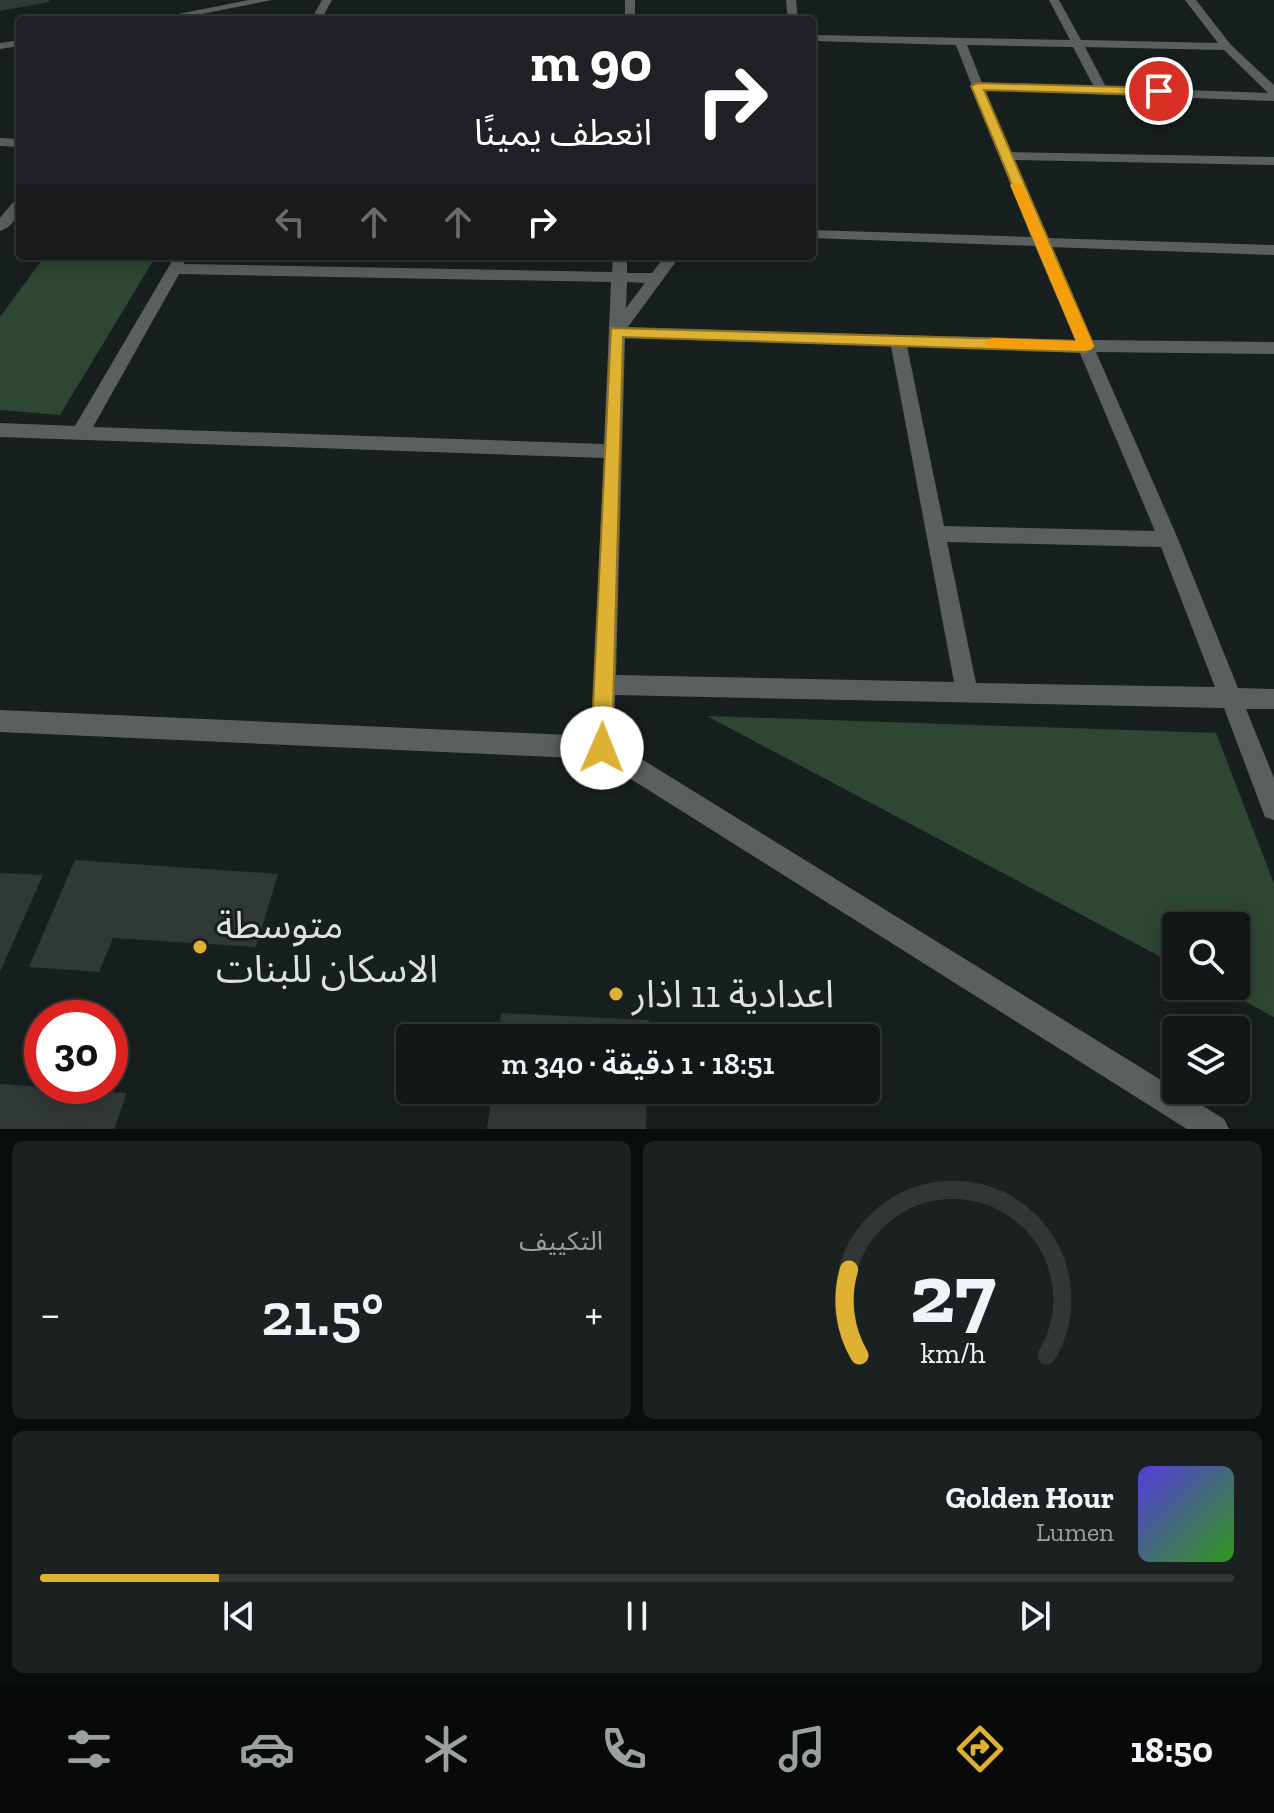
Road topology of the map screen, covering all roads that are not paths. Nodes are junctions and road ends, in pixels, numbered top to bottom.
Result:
1 (267, 0) edge
2 (1054, 0) edge
3 (1190, 0) edge
4 (170, 16) edge
5 (816, 38) edge
6 (960, 41) junction
7 (1077, 44) junction
8 (1227, 47) junction
9 (977, 86) junction
10 (1101, 89) junction
11 (1274, 94) edge
12 (1004, 156) junction
13 (1274, 161) edge
14 (16, 208) edge
15 (0, 227) edge
16 (816, 234) edge
17 (1041, 243) junction
18 (1274, 250) edge
19 (620, 260) edge
20 (670, 260) edge
21 (178, 262) edge
22 (620, 278) junction
23 (656, 278) junction
24 (616, 332) junction
25 (898, 340) junction
26 (1086, 346) junction
27 (1274, 348) edge
28 (0, 430) edge
29 (80, 433) junction
30 (614, 451) junction
31 (936, 534) junction
32 (1168, 539) junction
33 (603, 685) junction
34 (967, 694) junction
35 (1231, 698) junction
36 (1274, 699) edge
37 (0, 721) edge
38 (602, 748) junction
39 (1274, 808) edge
40 (1214, 1129) edge

1 - 4 street
2 - 7 street
3 - 8 street
5 - 6 street
6 - 7 street
6 - 9 street
7 - 8 street
7 - 10 street
8 - 11 street
9 - 10 street
9 - 12 street
10 - 11 street
12 - 13 street
12 - 17 street
14 - 15 street
16 - 17 street
17 - 18 street
17 - 26 street
19 - 22 street
20 - 23 street
21 - 22 street
21 - 29 street
22 - 23 street
22 - 24 street
23 - 24 street
24 - 25 street
24 - 30 street
25 - 26 street
25 - 31 street
26 - 27 street
26 - 32 street
28 - 29 street
29 - 30 street
30 - 33 street
31 - 32 street
31 - 34 street
32 - 35 street
33 - 34 street
33 - 38 street
34 - 35 street
35 - 36 street
35 - 39 street
37 - 38 street
38 - 40 street

